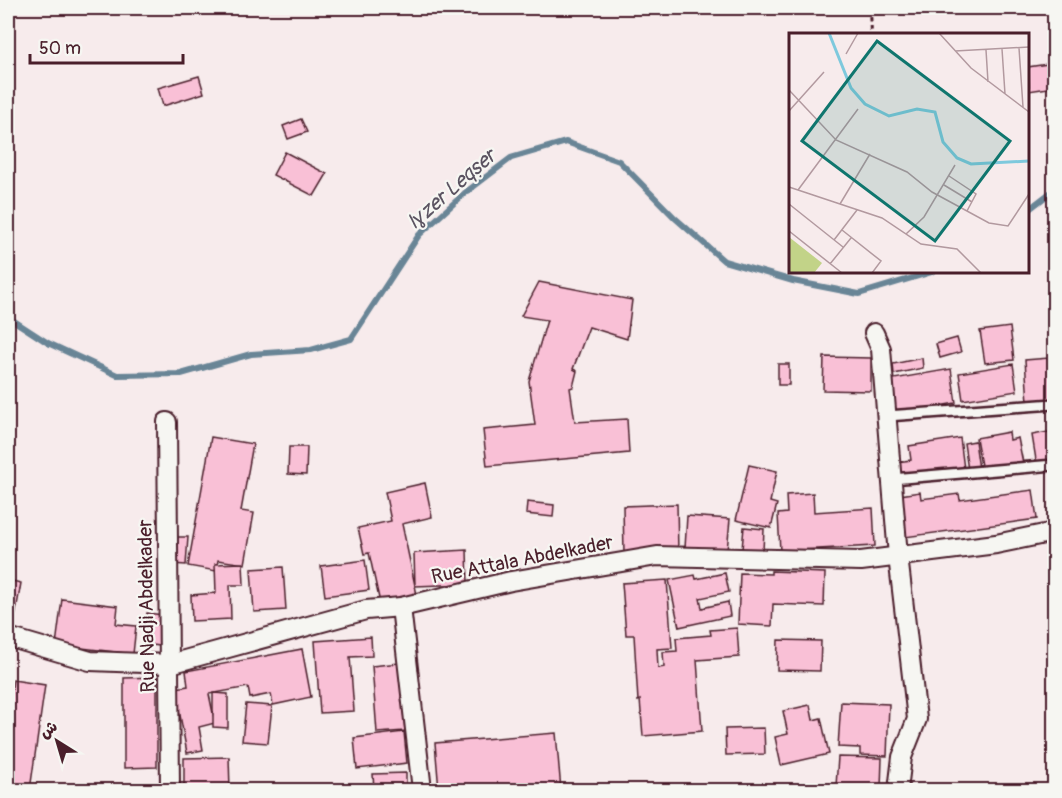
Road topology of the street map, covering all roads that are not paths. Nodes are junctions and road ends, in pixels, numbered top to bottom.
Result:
1 (874, 333) dead end
2 (1054, 404) edge
3 (887, 416) junction
4 (167, 422) dead end
5 (1054, 465) edge
6 (892, 479) junction
7 (1054, 532) edge
8 (897, 556) junction
9 (401, 607) junction
10 (8, 637) edge
11 (170, 664) junction
12 (170, 790) edge
13 (422, 790) edge
14 (898, 790) edge

1 - 3 street
2 - 3 lane
3 - 6 street
4 - 11 street, Rue Nadji Abdelkader
5 - 6 lane
6 - 8 street
7 - 8 street, Rue Attala Abdelkader
8 - 9 street, Rue Attala Abdelkader
8 - 14 street
9 - 11 street, Rue Attala Abdelkader
9 - 13 street
10 - 11 street, Rue Attala Abdelkader
11 - 12 street, Rue Nadji Abdelkader

